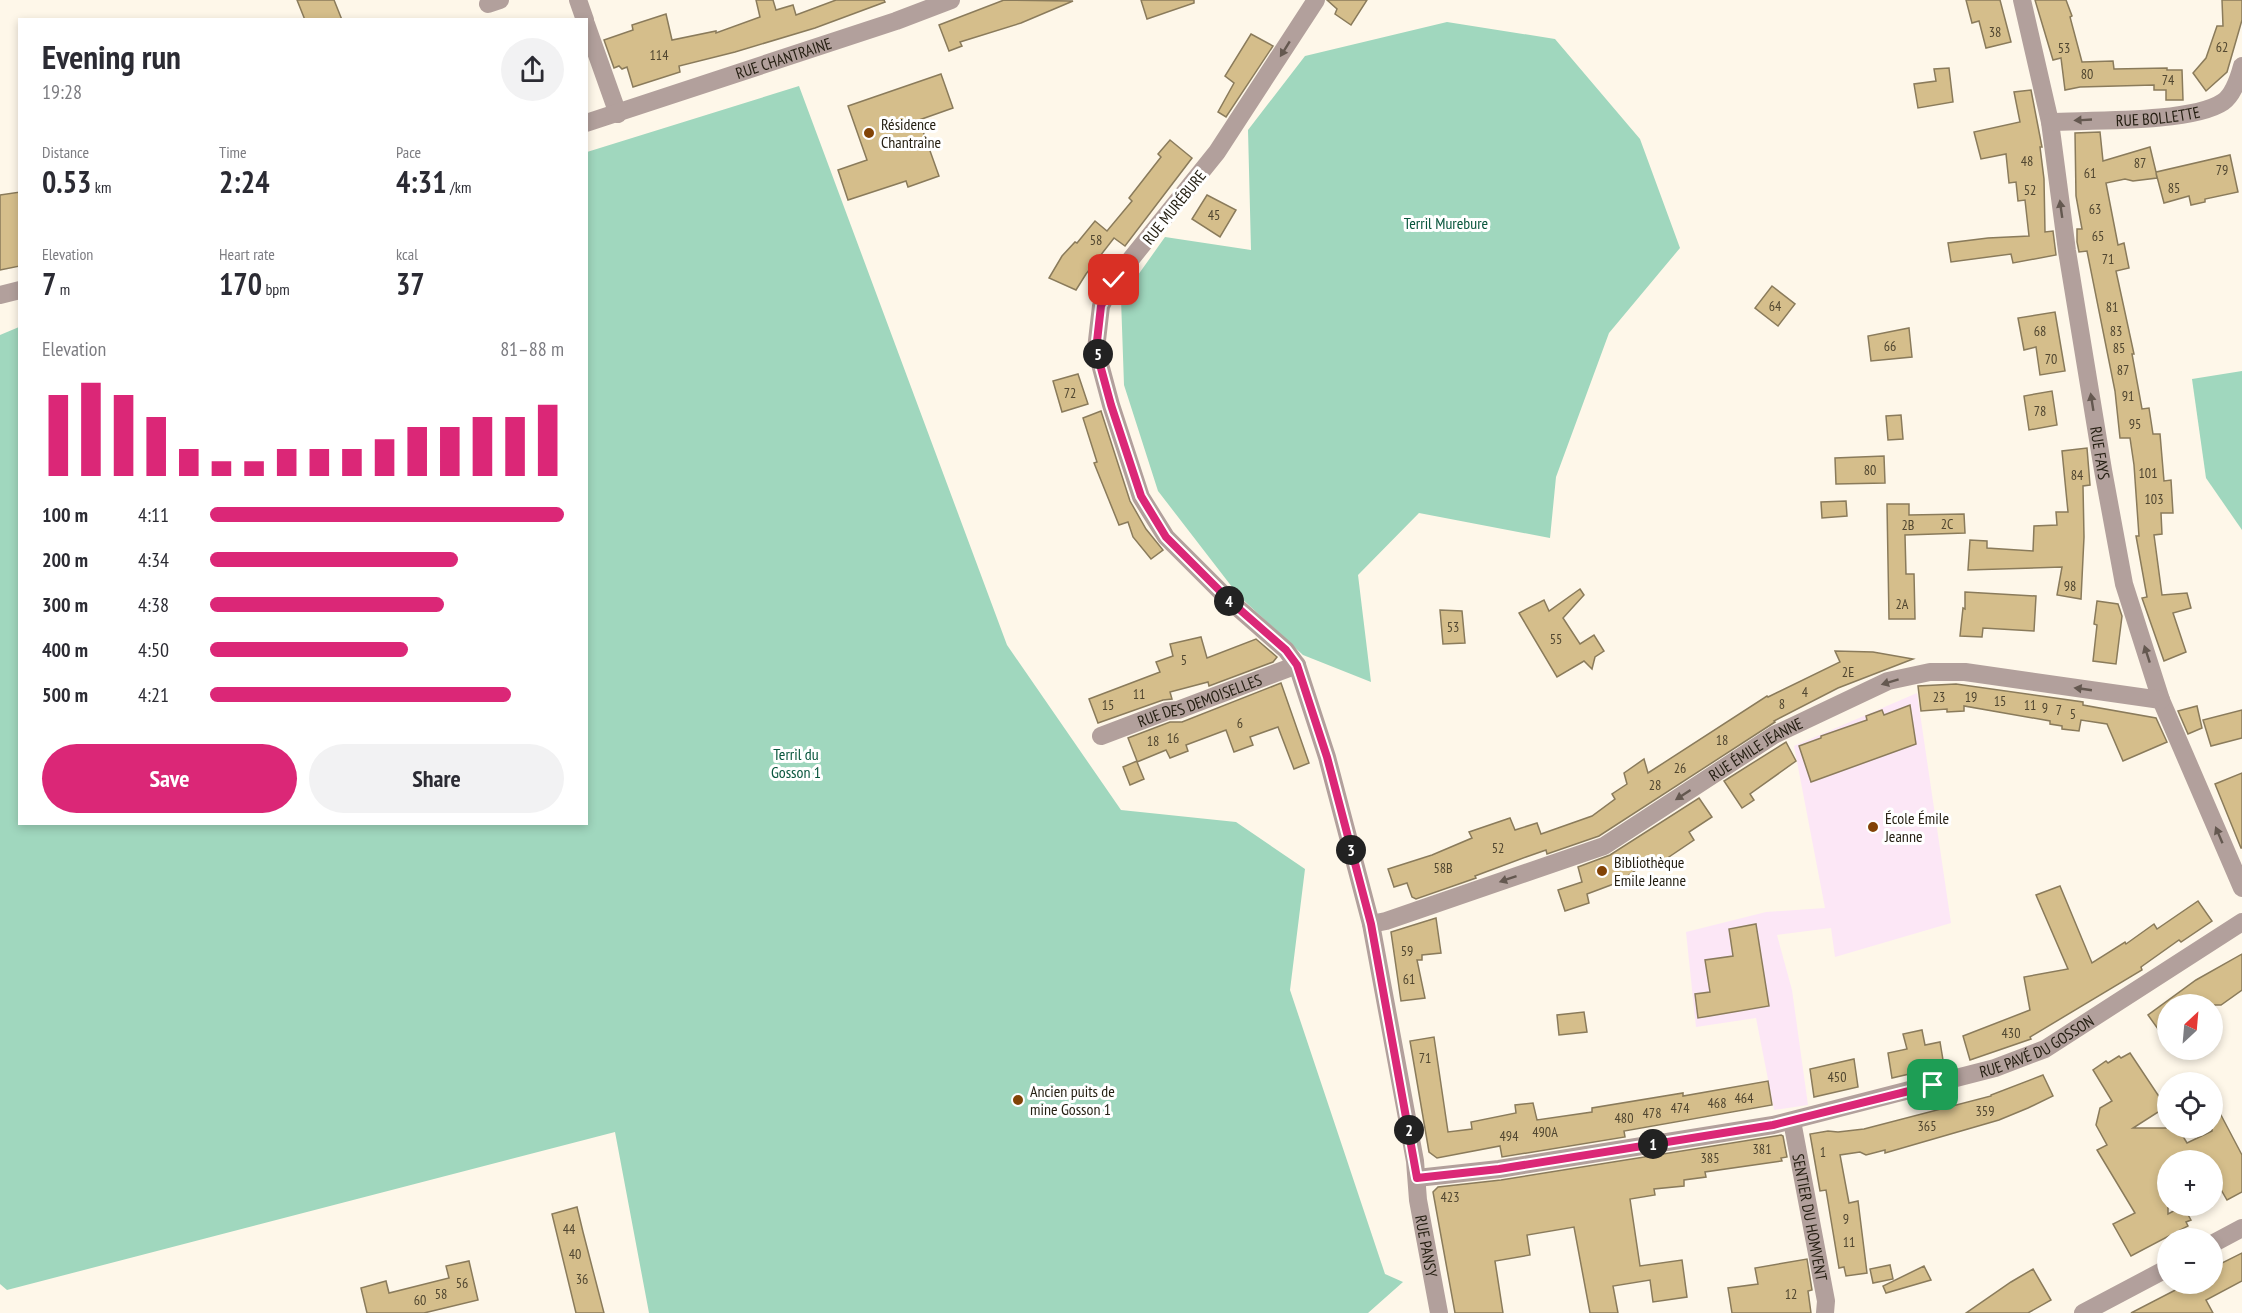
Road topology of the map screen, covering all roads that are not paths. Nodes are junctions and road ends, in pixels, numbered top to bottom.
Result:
1 (578, 0) edge
2 (951, 0) edge
3 (1316, 0) edge
4 (2022, 0) edge
5 (584, 18) edge
6 (588, 30) edge
7 (2242, 66) edge
8 (618, 114) junction
9 (588, 122) edge
10 (2050, 122) junction
11 (18, 290) edge
12 (0, 294) edge
13 (1297, 665) junction
14 (2161, 700) junction
15 (1101, 736) dead end
16 (2242, 888) edge
17 (2242, 922) edge
18 (1371, 924) junction
19 (1792, 1121) junction
20 (1417, 1178) junction
21 (2242, 1228) edge
22 (2223, 1238) edge
23 (2157, 1274) edge
24 (1439, 1313) edge
25 (1825, 1313) edge
26 (2084, 1313) edge

1 - 5 street
2 - 8 street, RUE CHANTRAINE
3 -> 13 street, RUE MURÉBURE
4 - 10 street, RUE FAYS
6 - 8 street
7 -> 10 street, RUE BOLLETTE
8 - 9 street, RUE CHANTRAINE
14 -> 10 street, RUE FAYS
11 - 12 street
13 - 15 street, RUE DES DEMOISELLES
13 - 18 street, RUE MURÉBURE
16 -> 14 street, RUE FAYS
14 -> 18 street, RUE ÉMILE JEANNE
17 - 19 street, RUE PAVÉ DU GOSSON
18 - 20 street, RUE MURÉBURE
19 - 20 street, RUE PAVÉ DU GOSSON
19 - 25 street, SENTIER DU HOMVENT
20 - 24 street, RUE PANSY
21 - 22 street
23 - 26 street

